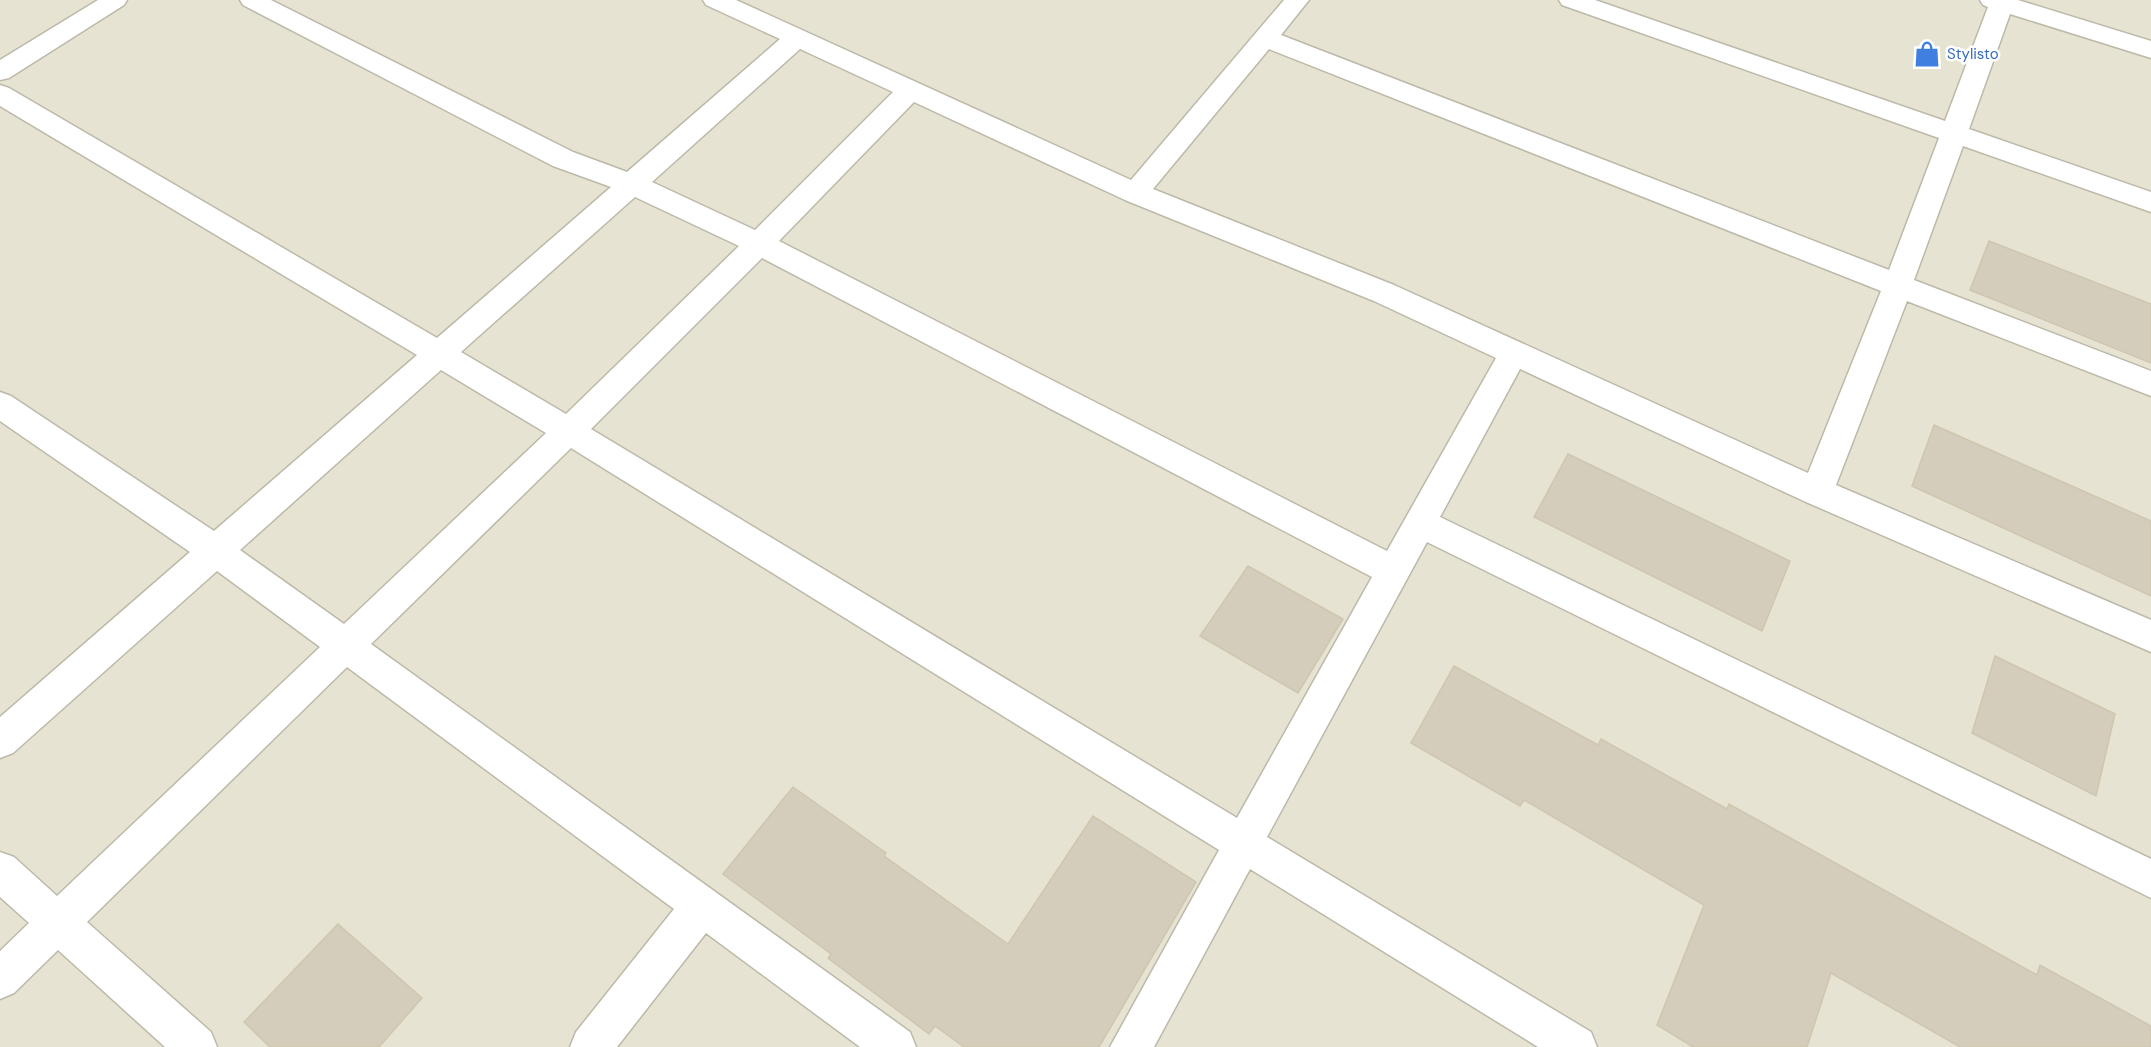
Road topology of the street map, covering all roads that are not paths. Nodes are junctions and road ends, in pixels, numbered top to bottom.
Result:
1 (252, 0) edge
2 (716, 0) edge
3 (1297, 0) edge
4 (1571, 0) edge
5 (1999, 1) edge
6 (104, 2) edge
7 (798, 37) junction
8 (1267, 39) junction
9 (2151, 50) edge
10 (0, 72) edge
11 (912, 89) junction
12 (0, 94) edge
13 (1954, 134) junction
14 (632, 184) junction
15 (1135, 194) junction
16 (2151, 202) edge
17 (761, 245) junction
18 (1898, 285) junction
19 (440, 352) junction
20 (1514, 352) junction
21 (2151, 384) edge
22 (0, 405) edge
23 (571, 432) junction
24 (1817, 492) junction
25 (1420, 523) junction
26 (216, 551) junction
27 (1393, 571) junction
28 (2151, 636) edge
29 (346, 645) junction
30 (0, 741) edge
31 (1244, 842) junction
32 (0, 871) edge
33 (2151, 879) edge
34 (702, 906) junction
35 (57, 923) junction
36 (0, 979) edge
37 (196, 1047) edge
38 (591, 1047) edge
39 (895, 1047) edge
40 (1131, 1047) edge
41 (1576, 1047) edge

1 - 14 street
2 - 7 street
3 - 8 street
4 - 13 street
5 - 9 street
5 - 13 street
6 - 10 street
7 - 11 street
7 - 14 street
8 - 15 street
8 - 18 street
11 - 15 street
11 - 17 street
12 - 19 street
13 - 16 street
13 - 18 street
14 - 17 street
14 - 19 street
15 - 20 street
17 - 23 street
17 - 27 street
18 - 21 street
18 - 24 street
19 - 23 street
19 - 26 street
20 - 24 street
20 - 25 street
22 - 26 street
23 - 29 street
23 - 31 street
24 - 28 street
25 - 27 street
25 - 33 street
26 - 29 street
26 - 30 street
27 - 31 street
29 - 34 street
29 - 35 street
31 - 40 street
31 - 41 street
32 - 35 street
34 - 38 street
34 - 39 street
35 - 36 street
35 - 37 street

